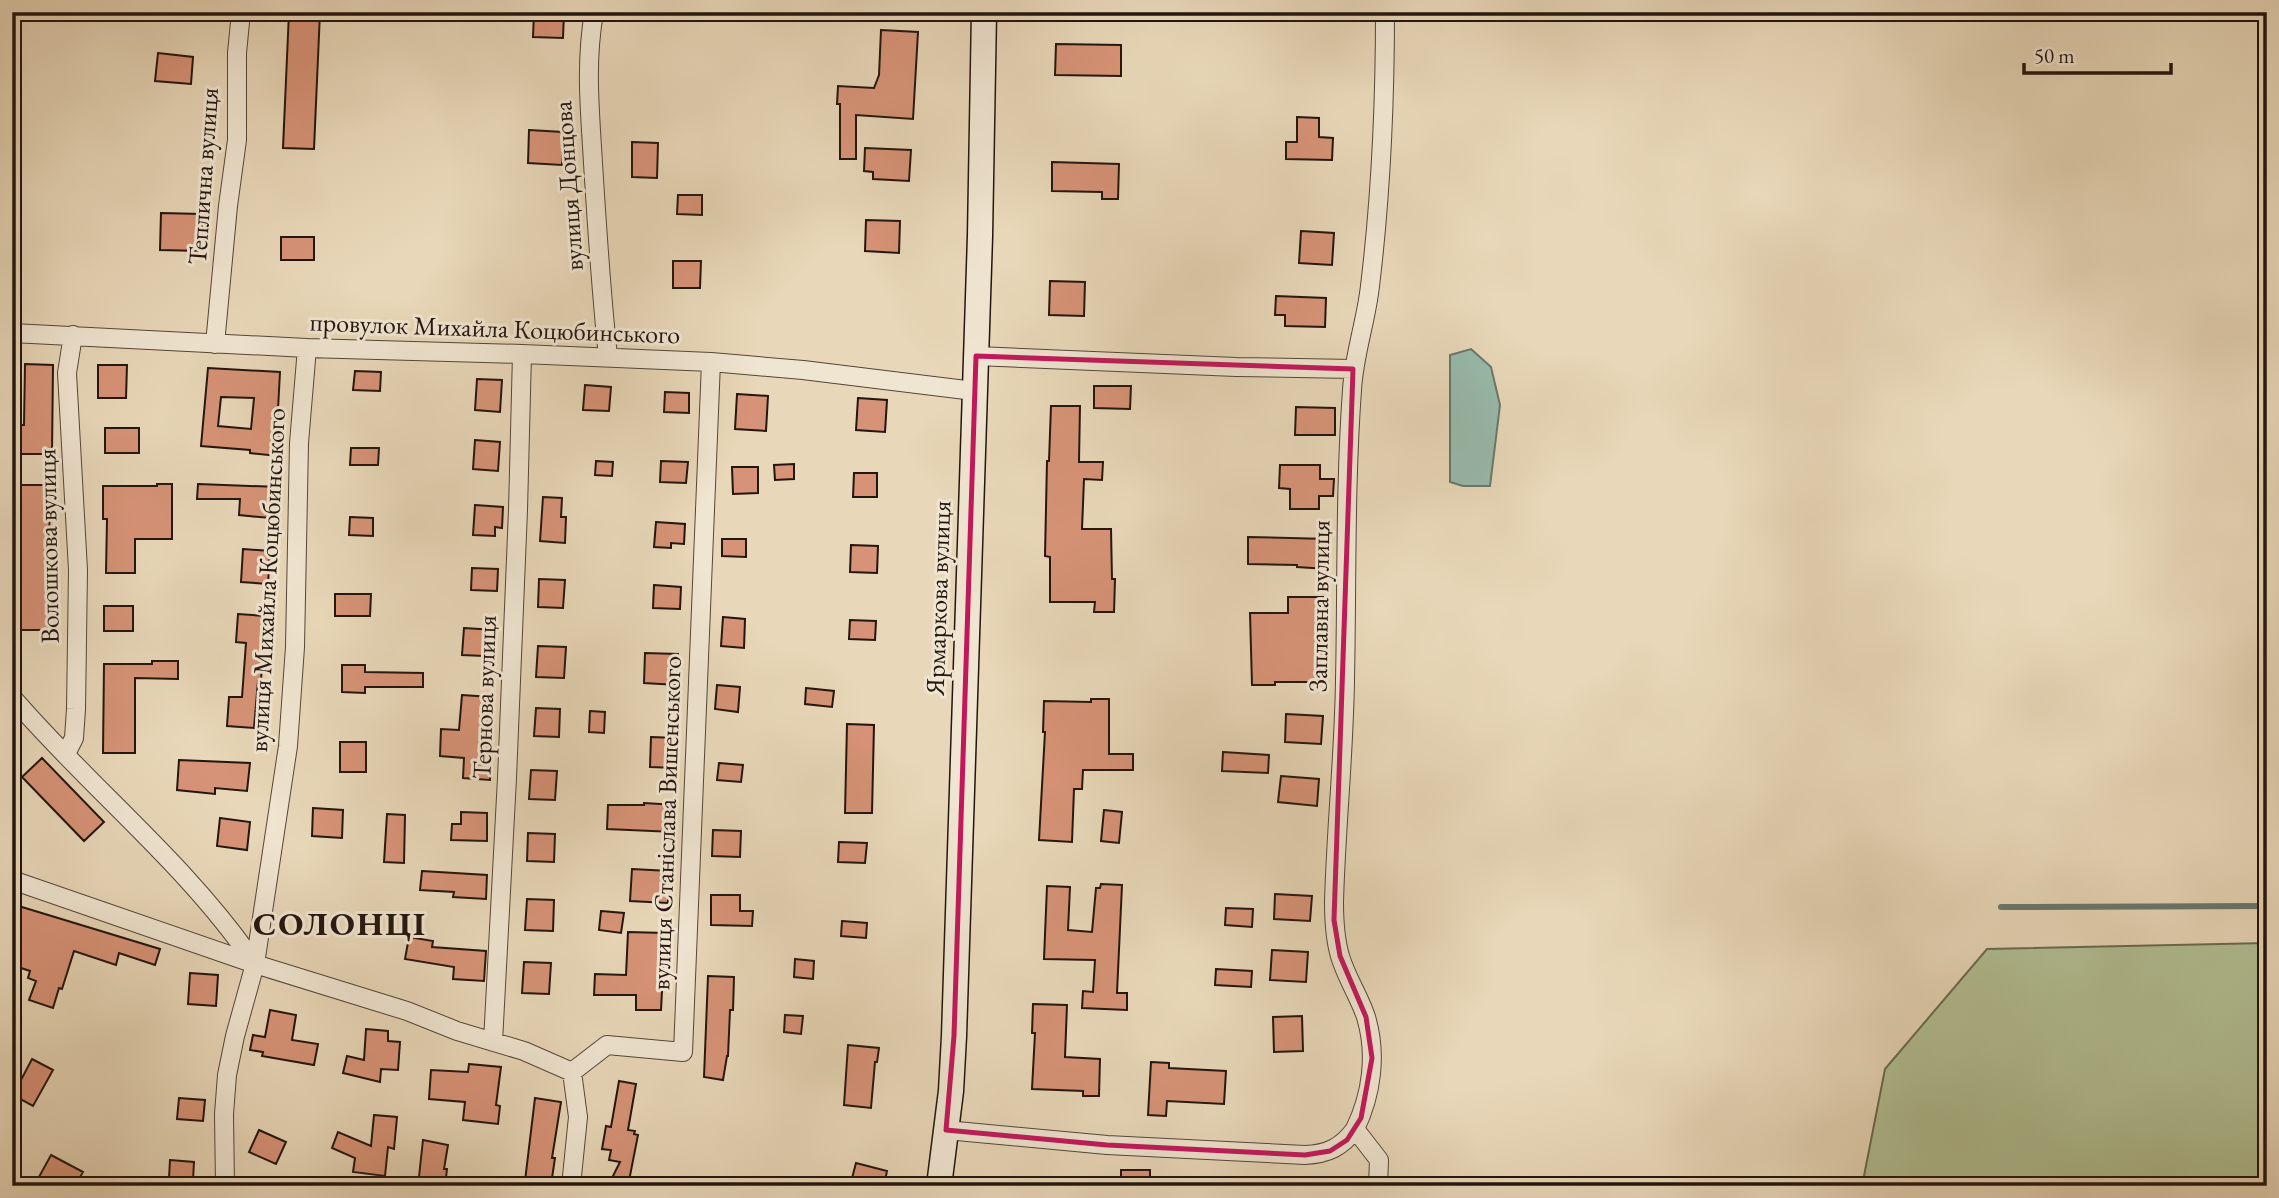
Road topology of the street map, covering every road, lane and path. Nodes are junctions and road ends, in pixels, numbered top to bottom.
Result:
1 (242, 12) edge
2 (594, 12) edge
3 (984, 12) edge
4 (1385, 12) edge
5 (12, 333) edge
6 (73, 335) junction
7 (215, 344) junction
8 (307, 348) junction
9 (522, 354) junction
10 (976, 355) junction
11 (607, 356) junction
12 (711, 362) junction
13 (1353, 369) junction
14 (974, 391) junction
15 (12, 697) edge
16 (66, 754) junction
17 (12, 880) edge
18 (256, 964) junction
19 (492, 1042) junction
20 (572, 1072) junction
21 (946, 1129) junction
22 (1356, 1129) junction
23 (225, 1186) edge
24 (571, 1186) edge
25 (939, 1186) edge
26 (1378, 1186) edge

1 - 7 street, Теплична вулиця
2 - 11 street, вулиця Донцова
3 - 10 main road, Ярмаркова вулиця
4 - 13 street, Заплавна вулиця
5 - 6 street, провулок Михайла Коцюбинського
6 - 7 street, провулок Михайла Коцюбинського
6 - 16 street, Волошкова вулиця
7 - 8 street, провулок Михайла Коцюбинського
8 - 9 street, провулок Михайла Коцюбинського
8 - 18 street, вулиця Михайла Коцюбинського
9 - 11 street, провулок Михайла Коцюбинського
9 - 19 street, Тернова вулиця
10 - 13 street
10 - 14 main road, Ярмаркова вулиця
11 - 12 street, провулок Михайла Коцюбинського
12 - 14 street, провулок Михайла Коцюбинського
12 - 20 street, вулиця Станіслава Вишенського
13 - 22 street, Заплавна вулиця
14 - 21 main road, Ярмаркова вулиця
15 - 16 street
16 - 18 street
17 - 18 street
18 - 19 street
18 - 23 street, вулиця Михайла Коцюбинського
19 - 20 street
20 - 24 street
21 - 22 street
21 - 25 main road, Ярмаркова вулиця
22 - 26 street

